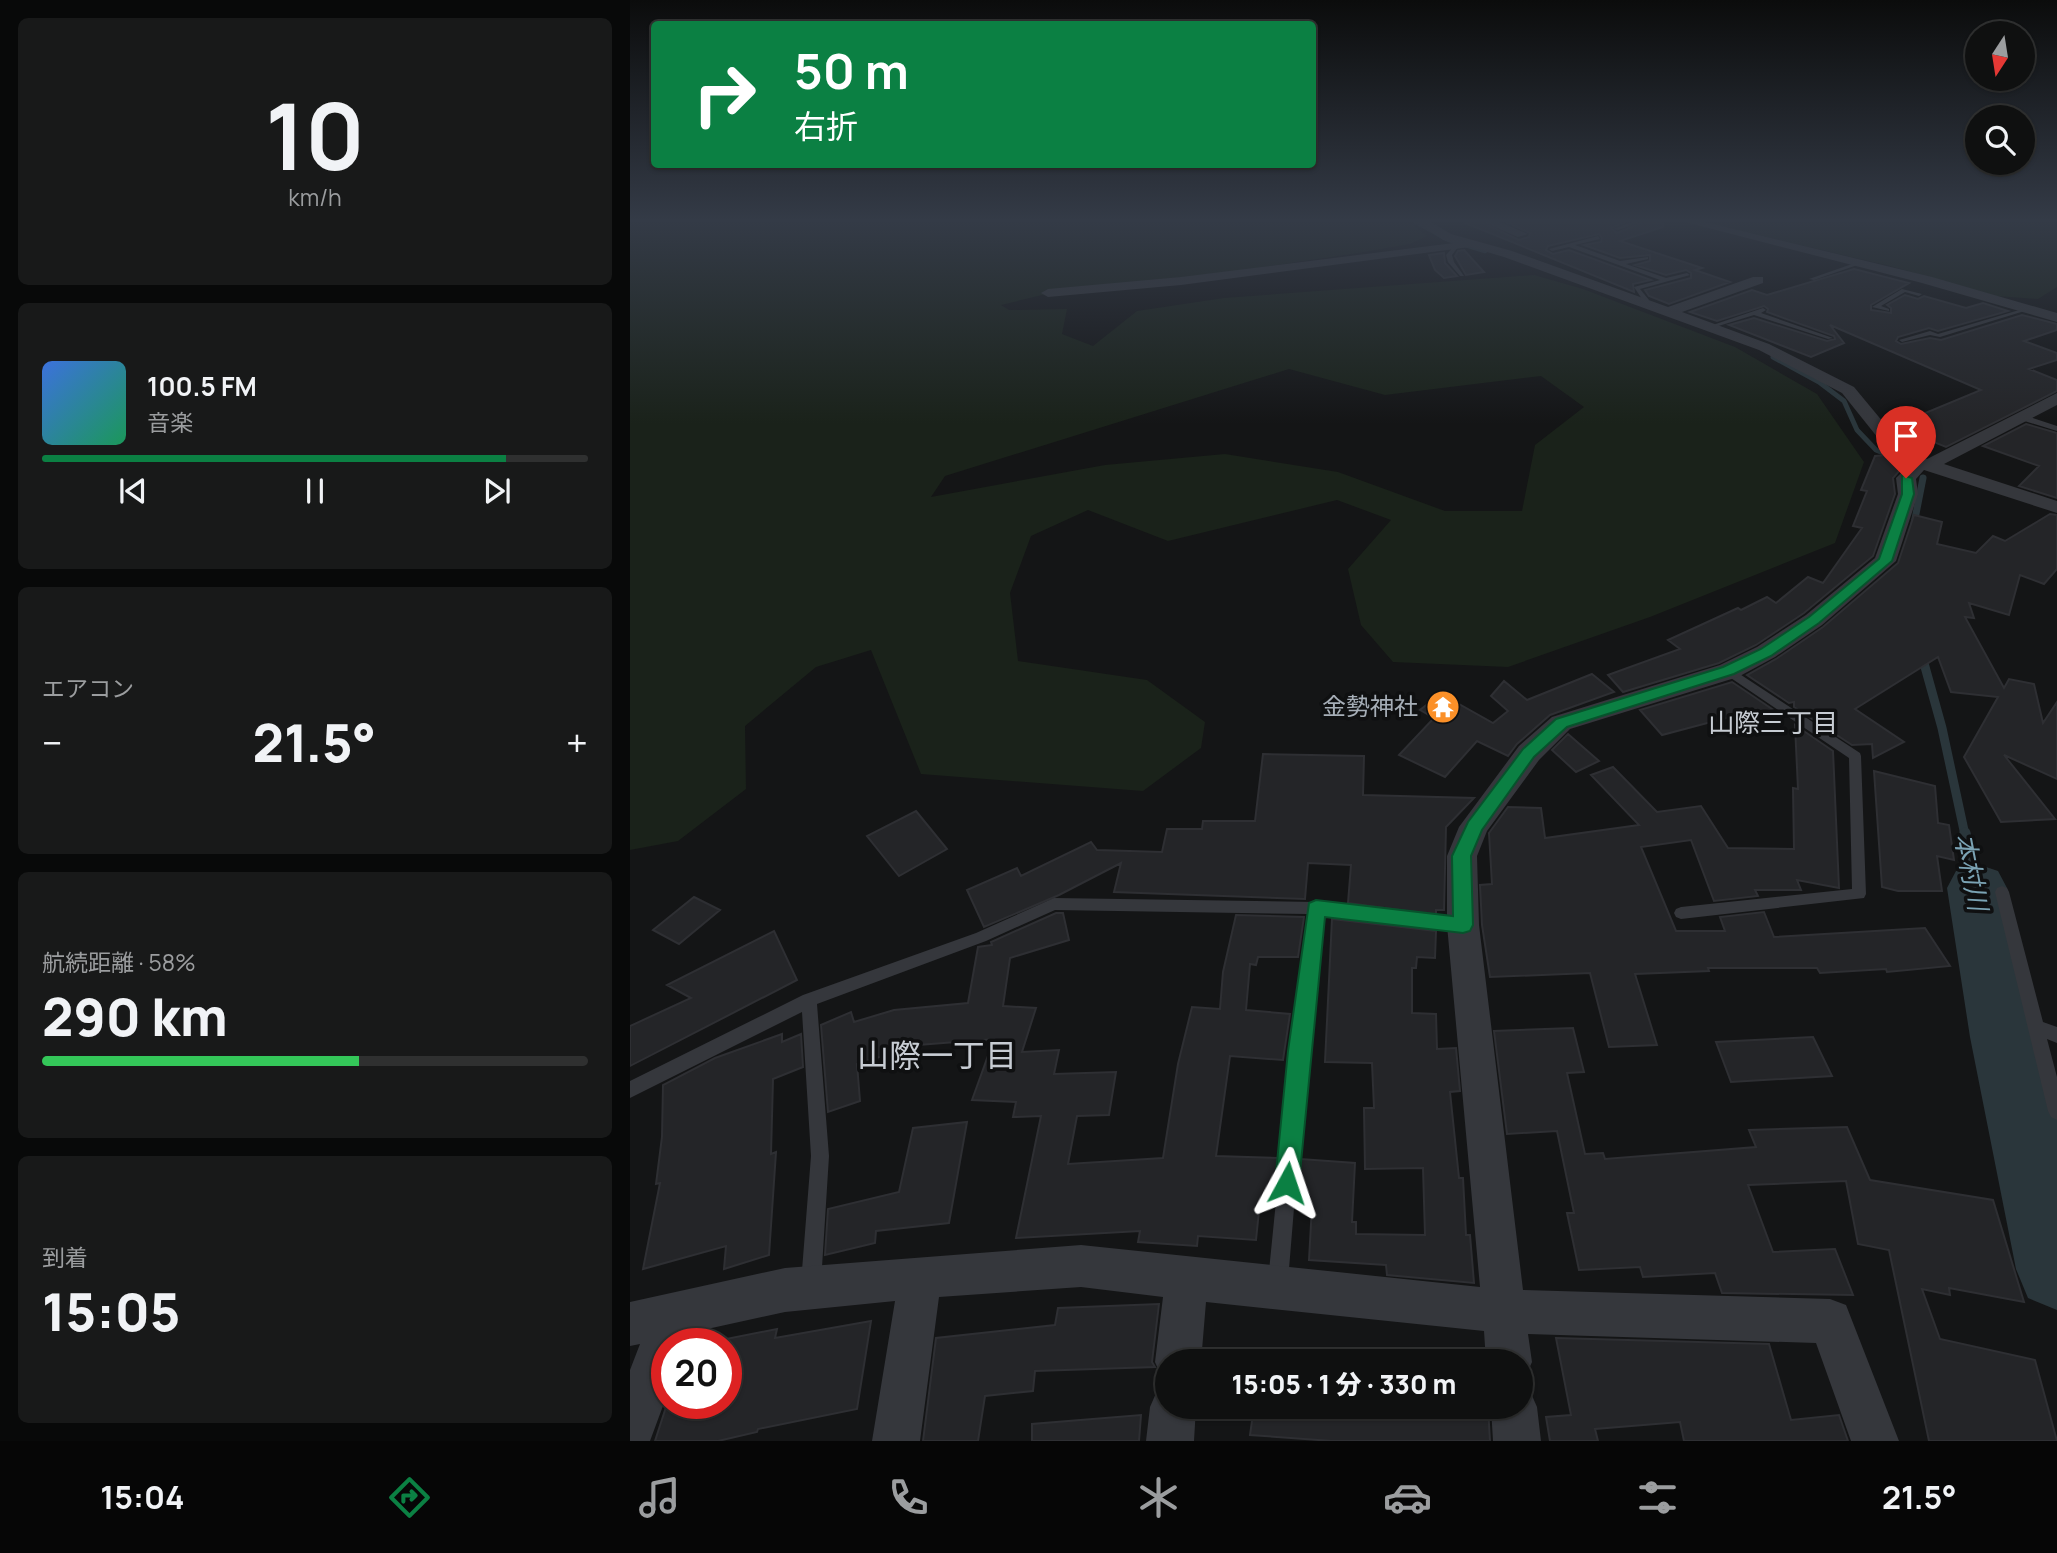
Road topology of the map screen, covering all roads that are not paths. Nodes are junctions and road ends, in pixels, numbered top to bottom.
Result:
1 (1090, 289) edge
2 (1606, 289) edge
3 (1637, 289) edge
4 (1732, 289) edge
5 (1957, 289) edge
6 (1905, 290) joint
7 (1048, 293) dead end
8 (1919, 294) dead end
9 (1641, 302) junction
10 (2028, 309) junction
11 (1765, 310) dead end
12 (1887, 310) dead end
13 (1669, 312) junction
14 (1755, 313) junction
15 (2057, 318) edge
16 (1980, 323) junction
17 (1710, 327) junction
18 (1992, 327) dead end
19 (1938, 336) junction
20 (1830, 339) dead end
21 (1902, 340) dead end
22 (1950, 341) dead end
23 (2057, 398) edge
24 (2021, 417) junction
25 (2057, 429) edge
26 (1926, 463) junction
27 (2057, 507) edge
28 (1729, 671) junction
29 (2002, 892) dead end
30 (1316, 908) junction
31 (1681, 913) dead end
32 (1463, 925) junction
33 (809, 1000) junction
34 (2036, 1027) junction
35 (2057, 1035) edge
36 (630, 1090) edge
37 (2057, 1111) edge
38 (920, 1277) junction
39 (1186, 1279) junction
40 (811, 1287) junction
41 (1277, 1289) junction
42 (1504, 1311) junction
43 (673, 1315) junction
44 (630, 1324) edge
45 (1179, 1349) edge
46 (1508, 1349) edge
47 (1172, 1419) edge
48 (1515, 1419) edge
49 (630, 1432) edge
50 (897, 1441) edge
51 (1170, 1441) edge
52 (1517, 1441) edge
53 (1875, 1441) edge

1 - 7 street
2 - 9 street
3 - 9 lane
4 - 13 street
5 - 10 street
6 - 8 lane
6 - 12 lane
9 - 13 street
10 - 15 street
10 - 16 lane
11 - 14 lane
13 - 17 street
14 - 17 lane
14 - 20 lane
16 - 18 lane
16 - 19 lane
17 - 26 street
19 - 21 lane
19 - 22 lane
23 - 24 street
24 - 25 lane
24 - 26 street
26 - 27 street
26 - 28 street
28 - 31 lane
28 - 32 street
29 - 34 lane
30 - 32 lane
30 - 33 lane
30 - 41 lane
32 - 42 street
33 - 36 lane
33 - 40 lane
34 - 35 lane
34 - 37 lane
38 - 39 street
38 - 40 street
38 - 50 street
39 - 41 street
39 - 45 street
40 - 43 street
41 - 42 street
42 - 46 street
42 - 53 street
43 - 44 street
43 - 49 street
47 - 51 street
48 - 52 street

